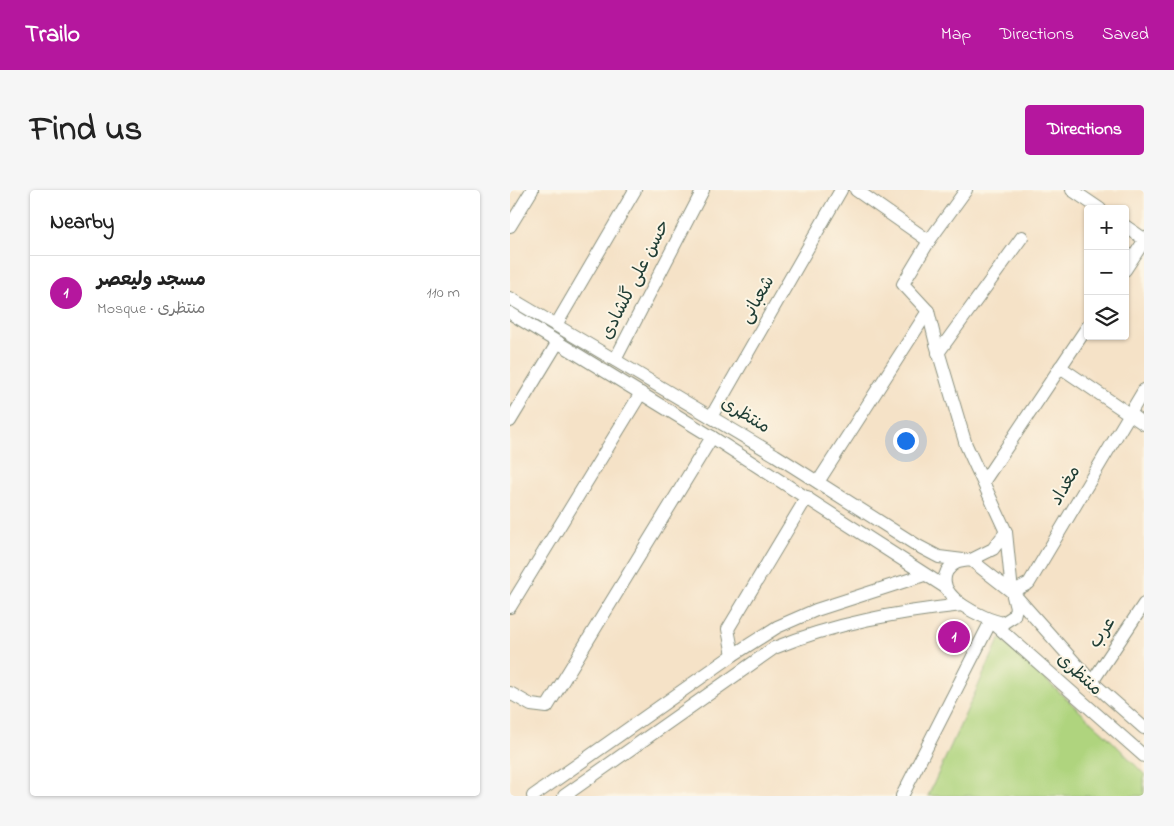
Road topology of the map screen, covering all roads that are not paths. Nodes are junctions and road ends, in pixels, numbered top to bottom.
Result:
1 (532, 190) edge
2 (635, 190) edge
3 (703, 190) edge
4 (856, 190) edge
5 (966, 190) edge
6 (1072, 190) edge
7 (838, 195) edge
8 (1088, 195) edge
9 (1097, 205) edge
10 (510, 226) edge
11 (1129, 229) edge
12 (1022, 237) dead end
13 (1144, 240) edge
14 (929, 241) junction
15 (1129, 264) edge
16 (510, 298) edge
17 (928, 311) junction
18 (510, 313) edge
19 (556, 325) junction
20 (1084, 332) edge
21 (558, 342) junction
22 (938, 352) junction
23 (615, 360) junction
24 (1060, 367) junction
25 (1144, 390) edge
26 (642, 393) junction
27 (1128, 414) junction
28 (711, 417) junction
29 (510, 421) edge
30 (1144, 424) edge
31 (712, 437) junction
32 (984, 481) junction
33 (818, 482) junction
34 (806, 497) junction
35 (1006, 532) junction
36 (967, 560) junction
37 (924, 575) junction
38 (945, 587) junction
39 (1012, 592) junction
40 (1144, 604) edge
41 (962, 605) junction
42 (510, 607) edge
43 (991, 620) junction
44 (733, 655) junction
45 (1092, 682) junction
46 (510, 693) edge
47 (1144, 728) edge
48 (1144, 756) edge
49 (533, 796) edge
50 (564, 796) edge
51 (902, 796) edge

1 - 10 street
2 - 19 street
3 - 23 street, حسن علی گلشادی
4 - 14 street
5 - 14 street
6 - 8 street
7 - 28 street, شعبانی
8 - 9 street
11 - 13 street
12 - 22 street
13 - 15 street
14 - 17 street
16 - 19 street, منتظری
17 - 22 street
17 - 33 street
18 - 21 street, منتظری
19 - 23 street, منتظری
20 - 24 street
21 - 26 street, منتظری
21 - 29 street
22 - 32 street
23 - 28 street, منتظری
24 - 27 street
24 - 32 street
25 - 27 street, مغداد
26 - 31 street, منتظری
26 - 42 street
27 - 30 street
27 - 39 street, مغداد
28 - 33 street, منتظری
31 - 34 street, منتظری
31 - 46 street
32 - 35 street
33 - 36 street, منتظری
34 - 37 street, منتظری
34 - 44 street
35 - 36 street
35 - 39 street
36 - 38 street
36 - 39 street, منتظری
37 - 38 street, منتظری
37 - 44 street
38 - 41 street, منتظری
39 - 43 street
39 - 45 street, منتظری
40 - 45 street, عرب
41 - 43 street, منتظری
41 - 50 street
43 - 48 street, منتظری
43 - 51 street
44 - 49 street
45 - 47 street, منتظری

